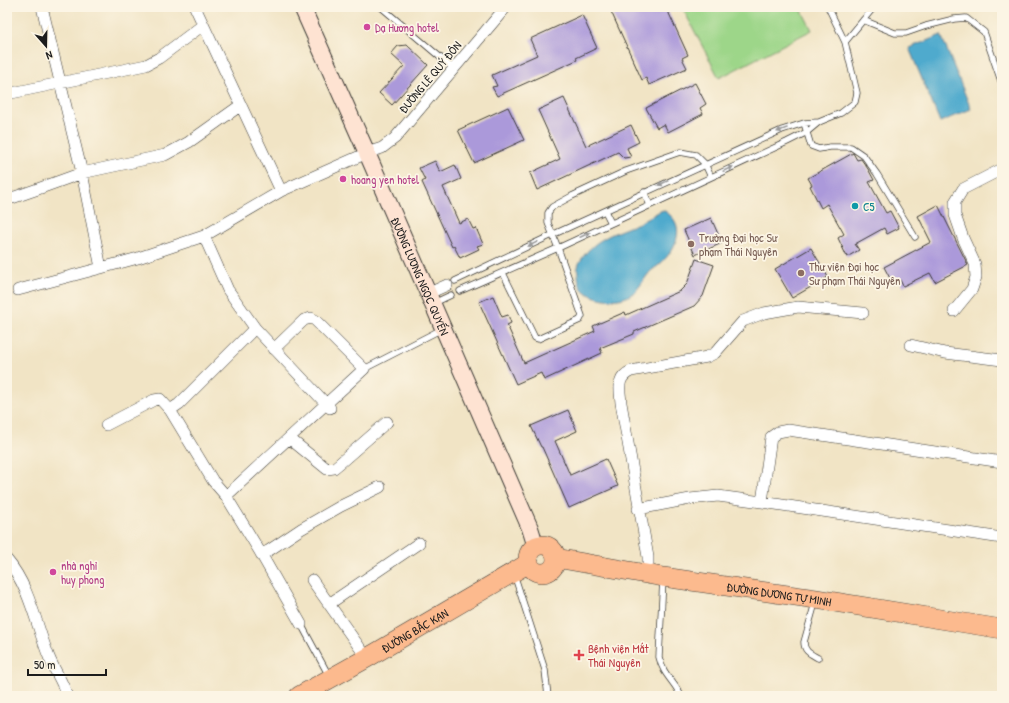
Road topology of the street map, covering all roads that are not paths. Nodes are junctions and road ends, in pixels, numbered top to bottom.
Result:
1 (42, 7) edge
2 (195, 7) edge
3 (302, 7) edge
4 (381, 7) edge
5 (506, 7) edge
6 (828, 7) edge
7 (874, 7) edge
8 (863, 20) junction
9 (203, 25) junction
10 (845, 42) junction
11 (454, 69) junction
12 (1001, 81) edge
13 (60, 83) junction
14 (7, 94) edge
15 (241, 105) junction
16 (819, 122) junction
17 (804, 123) junction
18 (808, 132) junction
19 (367, 153) junction
20 (705, 164) junction
21 (1002, 168) edge
22 (82, 173) junction
23 (711, 177) junction
24 (281, 190) junction
25 (644, 192) junction
26 (7, 198) edge
27 (650, 205) junction
28 (605, 211) junction
29 (611, 223) junction
30 (552, 235) junction
31 (204, 236) junction
32 (915, 237) dead end
33 (558, 248) junction
34 (101, 268) junction
35 (503, 272) junction
36 (451, 287) joint
37 (18, 290) dead end
38 (460, 291) dead end
39 (429, 299) junction
40 (954, 311) dead end
41 (863, 313) dead end
42 (255, 328) junction
43 (443, 329) junction
44 (911, 344) dead end
45 (274, 348) junction
46 (1002, 360) edge
47 (364, 369) junction
48 (328, 406) junction
49 (170, 410) junction
50 (387, 422) dead end
51 (106, 425) dead end
52 (289, 438) junction
53 (1002, 462) edge
54 (380, 488) dead end
55 (226, 496) junction
56 (762, 502) junction
57 (638, 509) junction
58 (1002, 538) edge
59 (419, 543) dead end
60 (260, 552) junction
61 (7, 560) edge
62 (526, 560) junction
63 (656, 576) junction
64 (312, 580) dead end
65 (816, 598) junction
66 (329, 604) junction
67 (301, 624) joint
68 (1002, 630) edge
69 (366, 658) junction
70 (818, 658) dead end
71 (330, 678) junction
72 (67, 696) edge
73 (299, 696) edge
74 (548, 696) edge
75 (680, 696) edge

1 - 13 street
2 - 9 street
3 - 19 main road, ĐƯỜNG LƯƠNG NGỌC QUYẾN
4 - 11 lane
5 - 11 street, ĐƯỜNG LÊ QUÝ ĐÔN
6 - 10 lane
7 - 8 lane
8 - 10 lane
8 - 12 lane
9 - 13 street
9 - 15 street
10 - 16 lane
11 - 19 street, ĐƯỜNG LÊ QUÝ ĐÔN
13 - 14 street
13 - 22 street
15 - 22 street
15 - 24 street
16 - 17 lane
16 - 18 lane
17 - 18 lane
17 -> 20 lane
23 -> 18 lane
18 - 32 lane
19 - 24 street, ĐƯỜNG LÊ QUÝ ĐÔN
19 - 39 main road, ĐƯỜNG LƯƠNG NGỌC QUYẾN
20 - 23 lane
20 -> 25 lane
20 - 30 lane
21 - 40 street
22 - 26 street
22 - 34 street
23 - 27 lane
24 - 31 street, ĐƯỜNG LÊ QUÝ ĐÔN
25 - 27 lane
25 - 28 lane
27 - 29 lane
28 - 29 lane
28 - 30 lane
33 -> 29 lane
30 - 33 lane
30 -> 36 lane
31 - 34 street, ĐƯỜNG LÊ QUÝ ĐÔN
31 - 42 street
33 - 35 lane
33 - 35 lane
34 - 37 street, ĐƯỜNG LÊ QUÝ ĐÔN
35 - 38 lane
36 - 39 street
39 - 43 main road, ĐƯỜNG LƯƠNG NGỌC QUYẾN
41 - 57 street
42 - 45 street
42 - 49 street
43 - 47 lane
43 - 62 main road, ĐƯỜNG LƯƠNG NGỌC QUYẾN
44 - 46 street
45 - 47 street
45 - 48 street
47 - 48 street
48 - 52 street
49 - 51 street
49 - 55 street
50 - 52 street
52 - 55 street
53 - 56 street
54 - 60 street
55 - 60 street
56 - 57 street
56 - 58 street
57 - 63 street
59 - 66 street
60 - 67 street
61 - 72 street
62 - 63 highway, ĐƯỜNG DƯƠNG TỰ MINH
62 - 69 highway, ĐƯỜNG BẮC KẠN
62 - 74 lane
63 - 65 highway, ĐƯỜNG DƯƠNG TỰ MINH
63 - 75 lane
64 - 66 street
65 - 68 highway, ĐƯỜNG DƯƠNG TỰ MINH
65 - 70 lane
66 - 69 street
67 - 71 lane
69 - 71 highway, ĐƯỜNG BẮC KẠN
71 - 73 highway, ĐƯỜNG BẮC KẠN

